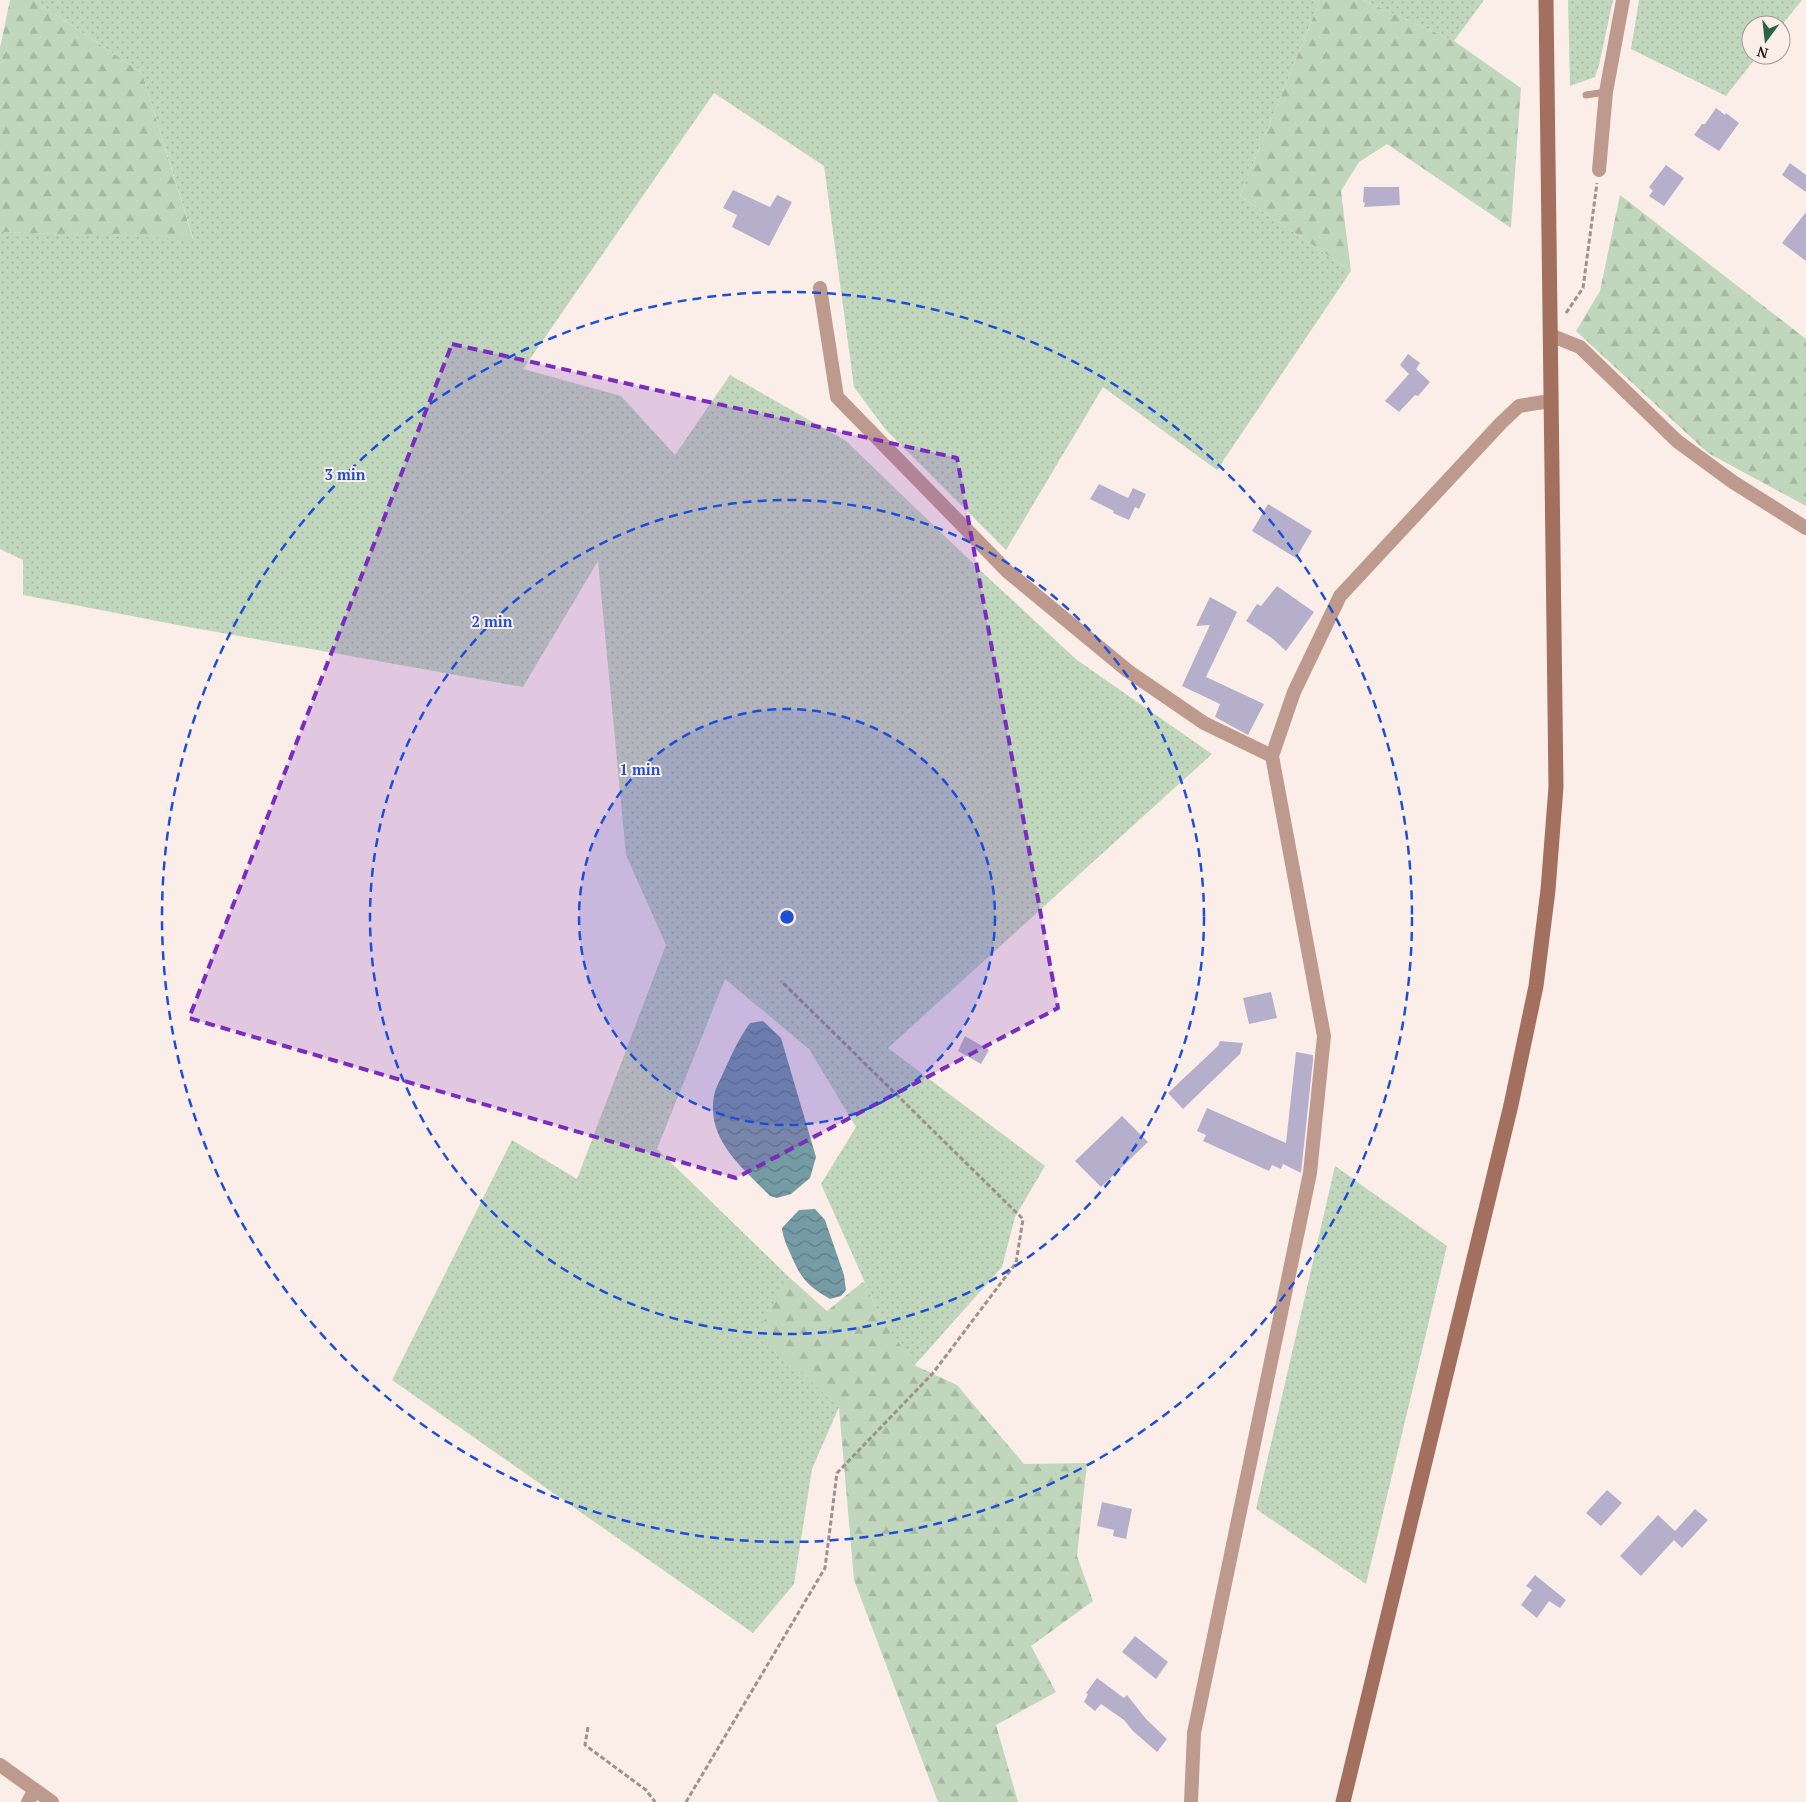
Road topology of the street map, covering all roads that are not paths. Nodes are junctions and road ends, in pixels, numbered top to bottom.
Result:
1 (1546, 0) edge
2 (1623, 0) edge
3 (1606, 92) junction
4 (1586, 95) dead end
5 (1599, 170) road end
6 (820, 288) dead end
7 (1550, 335) junction
8 (1550, 401) junction
9 (1806, 528) edge
10 (1272, 756) junction
11 (0, 1765) edge
12 (32, 1796) edge
13 (52, 1802) edge
14 (1191, 1802) edge
15 (1343, 1802) edge

1 - 7 main road
2 - 3 street
3 - 4 lane
3 - 5 street
6 - 10 street
7 - 8 main road
7 - 9 street
8 - 10 street
8 - 15 main road
10 - 14 street
11 - 12 street
12 - 13 street

